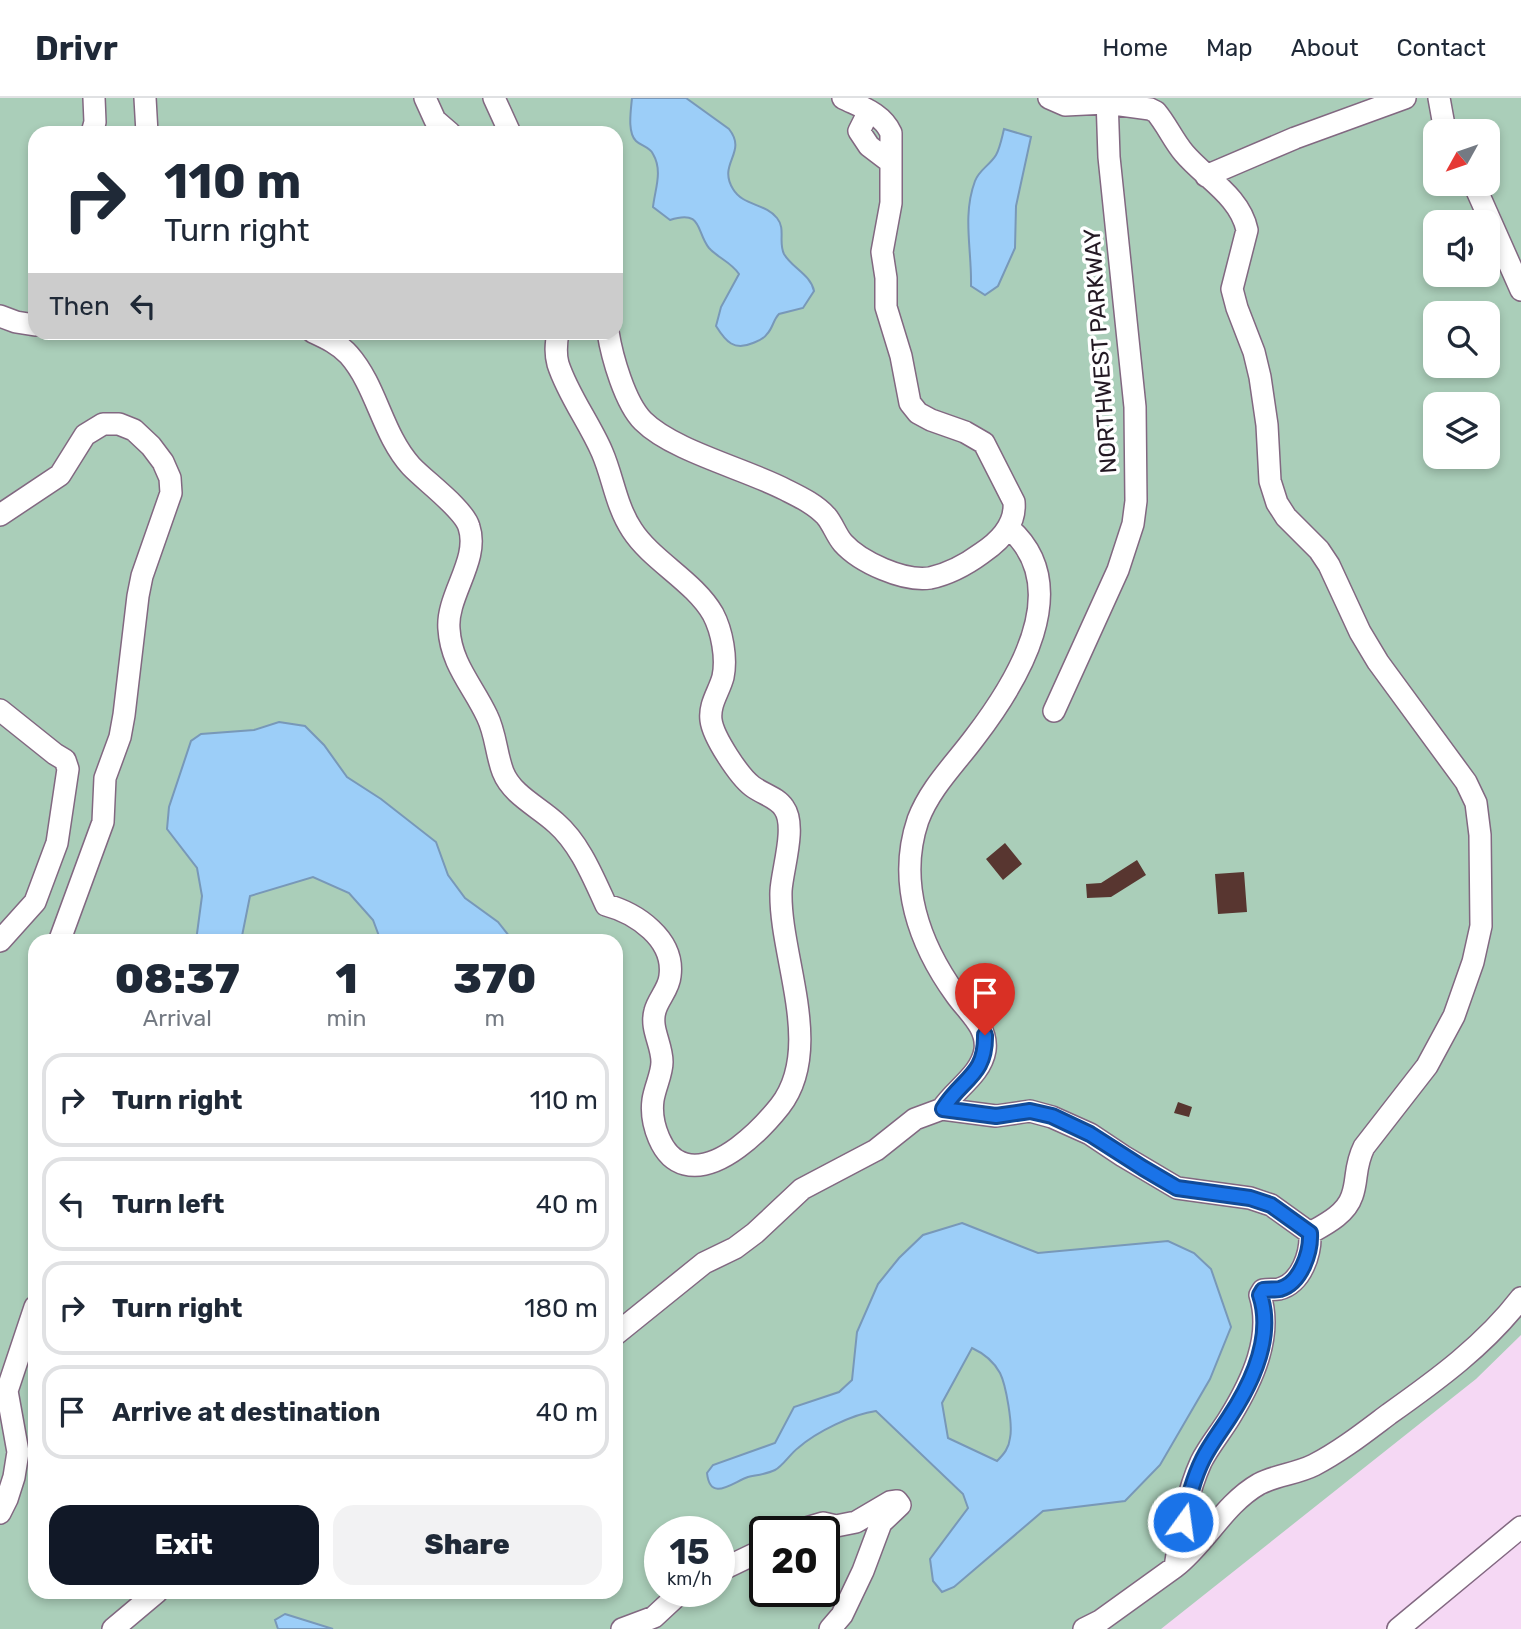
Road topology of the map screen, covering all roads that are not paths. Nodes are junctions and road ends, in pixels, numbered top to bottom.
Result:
1 (94, 98) edge
2 (145, 98) edge
3 (425, 98) edge
4 (495, 98) edge
5 (843, 98) edge
6 (1049, 98) edge
7 (1405, 98) edge
8 (1439, 98) edge
9 (1107, 101) edge
10 (1443, 119) edge
11 (94, 126) edge
12 (147, 126) edge
13 (442, 126) edge
14 (507, 126) edge
15 (1206, 176) junction
16 (1479, 196) edge
17 (1521, 290) edge
18 (0, 316) edge
19 (28, 324) edge
20 (329, 340) edge
21 (557, 340) edge
22 (610, 340) edge
23 (0, 514) edge
24 (1009, 528) junction
25 (0, 710) edge
26 (1055, 711) dead end
27 (62, 934) edge
28 (0, 941) edge
29 (943, 1109) junction
30 (1310, 1233) junction
31 (1521, 1298) edge
32 (28, 1328) edge
33 (623, 1328) edge
34 (0, 1513) edge
35 (840, 1525) edge
36 (1521, 1527) edge
37 (1175, 1566) junction
38 (149, 1599) edge
39 (665, 1607) edge
40 (113, 1629) edge
41 (622, 1629) edge
42 (830, 1629) edge
43 (1084, 1629) edge
44 (1398, 1629) edge

1 - 11 street
2 - 12 street
3 - 13 street
4 - 14 street
5 - 24 street
6 - 9 street
7 - 15 street
8 - 10 street
9 - 15 street
9 - 26 street, NORTHWEST PARKWAY
15 - 30 street
16 - 17 street
18 - 19 street
20 - 21 street
22 - 24 street
23 - 27 street
24 - 29 street
25 - 28 street
29 - 30 street
29 - 33 street
30 - 37 street
31 - 37 street
32 - 34 street
35 - 42 street
36 - 44 street
37 - 43 street
38 - 40 street
39 - 41 street

